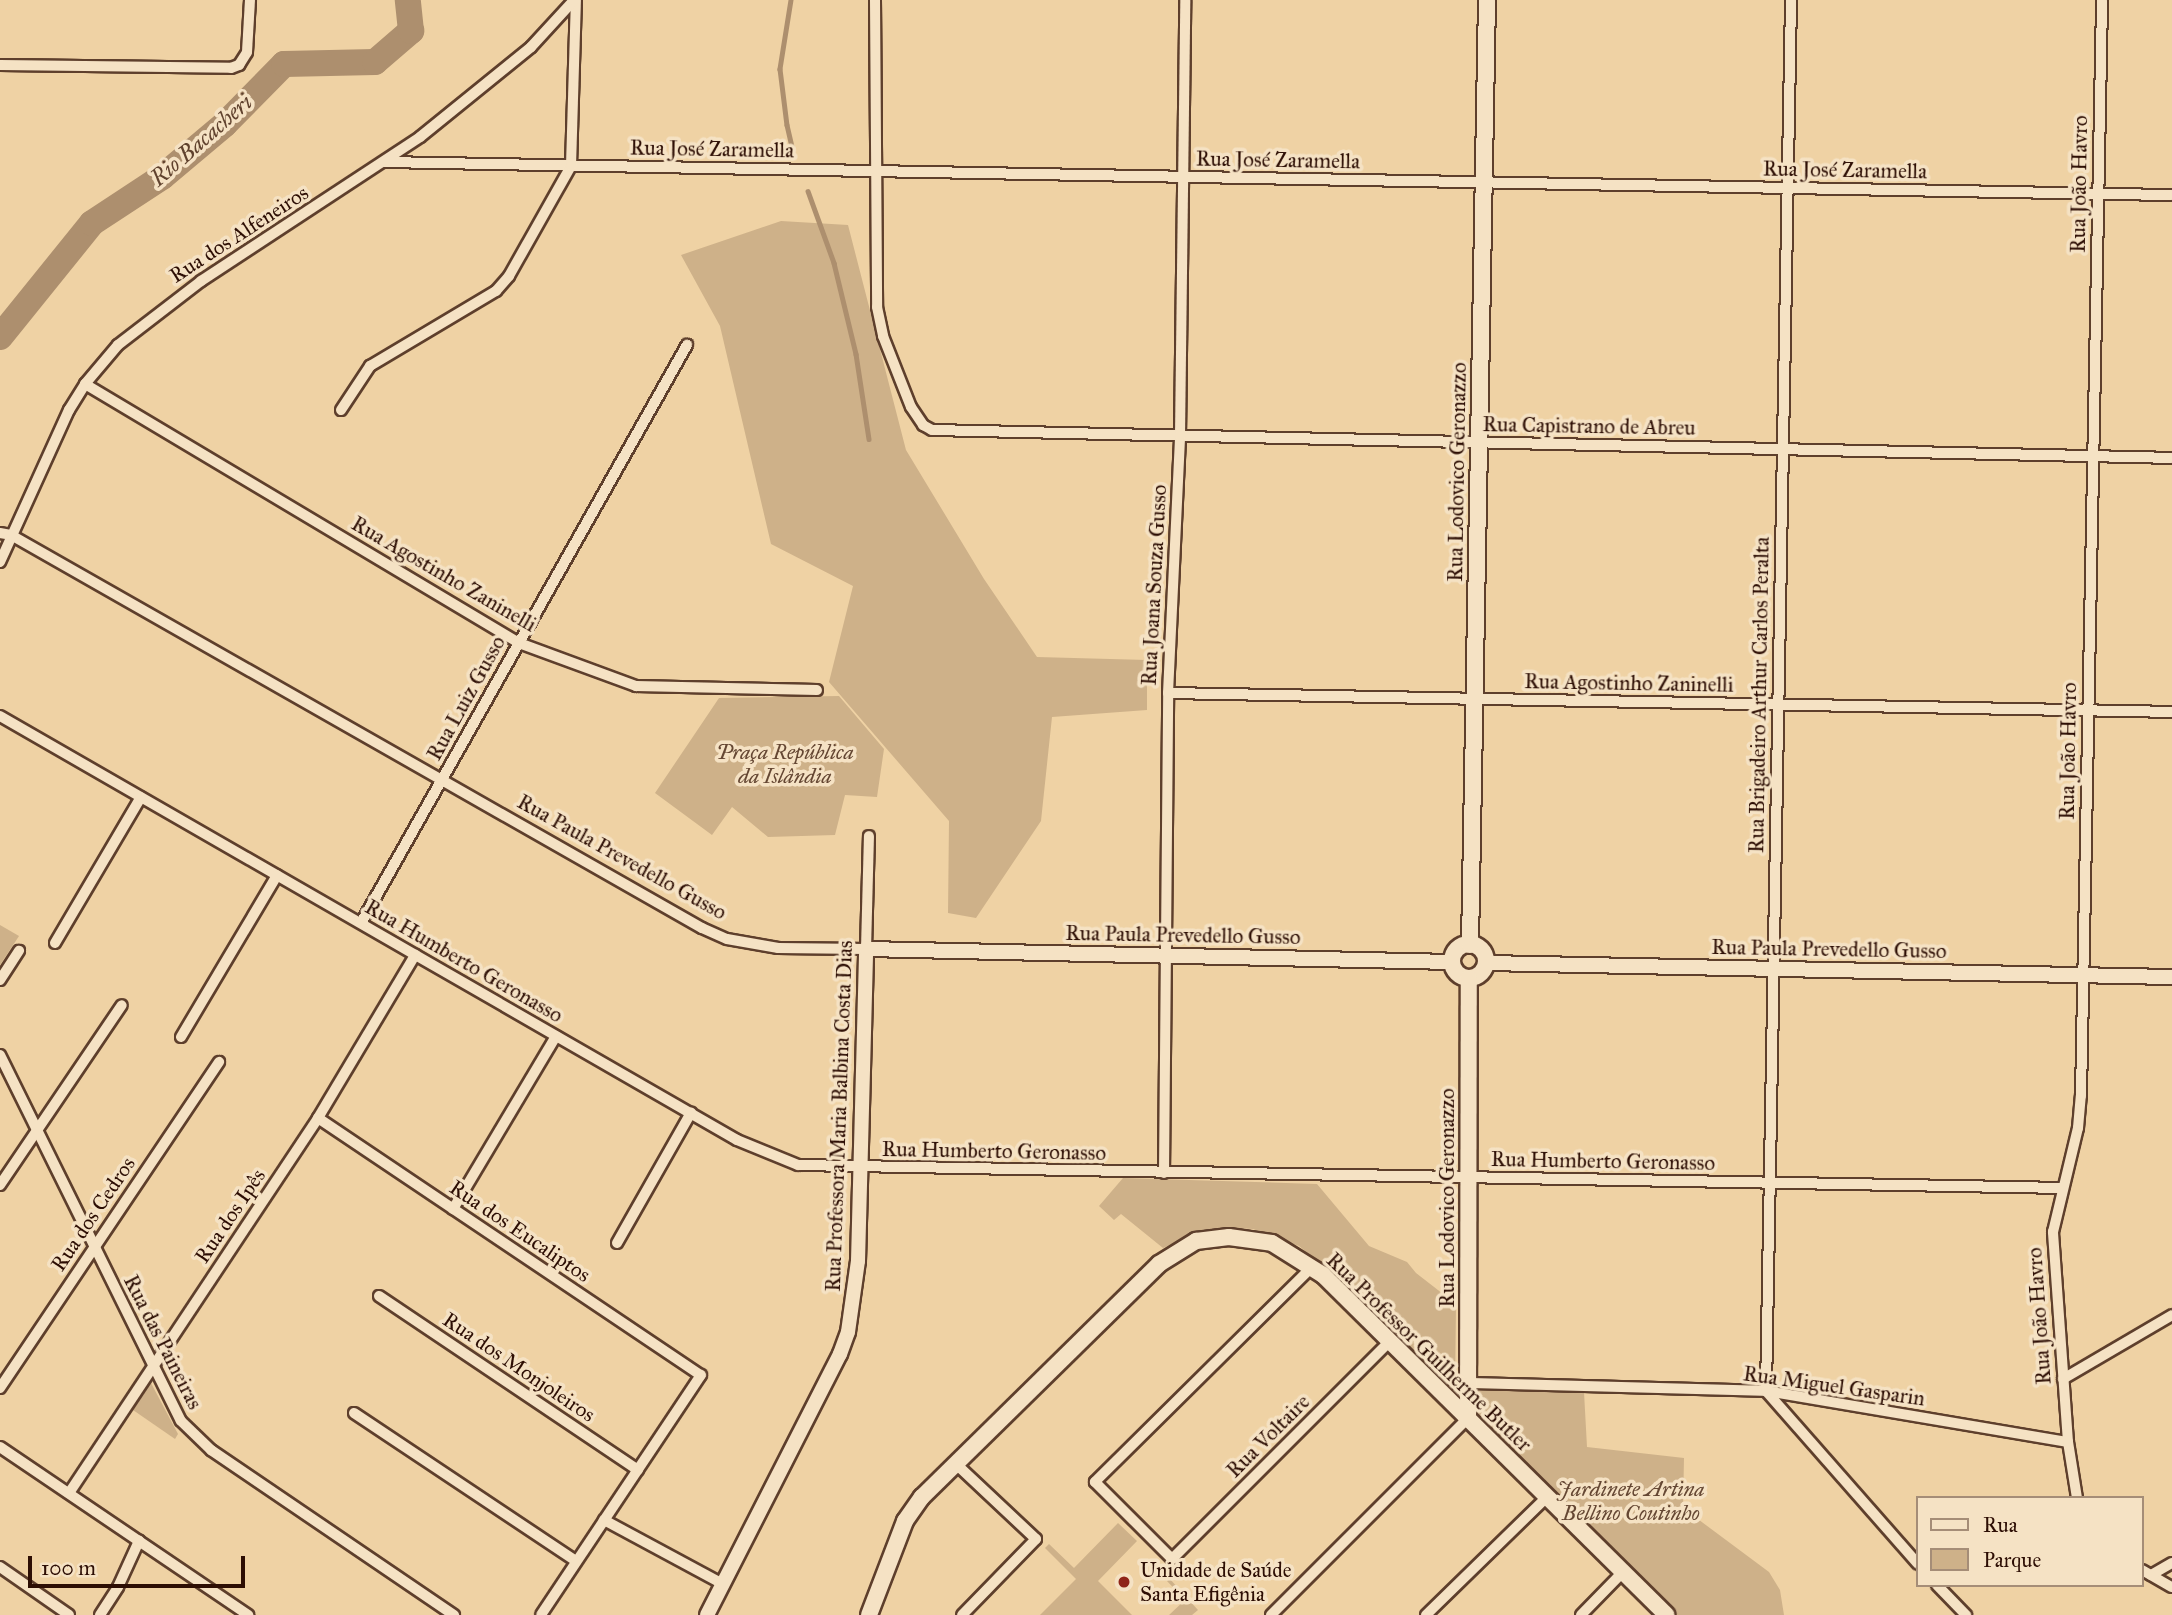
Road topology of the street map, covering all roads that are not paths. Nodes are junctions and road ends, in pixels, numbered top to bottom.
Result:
1 (250, 0) edge
2 (575, 0) edge
3 (875, 0) edge
4 (1185, 0) edge
5 (1487, 0) edge
6 (1791, 0) edge
7 (2102, 0) edge
8 (0, 65) edge
9 (384, 162) junction
10 (571, 166) junction
11 (876, 172) junction
12 (1183, 177) junction
13 (1484, 183) junction
14 (1788, 188) junction
15 (2098, 194) junction
16 (2172, 195) edge
17 (687, 345) dead end
18 (85, 384) junction
19 (341, 410) dead end
20 (1180, 436) junction
21 (1479, 443) junction
22 (1783, 450) junction
23 (2093, 456) junction
24 (2172, 458) edge
25 (6, 534) edge
26 (0, 562) edge
27 (520, 643) junction
28 (817, 690) dead end
29 (1168, 693) junction
30 (1474, 699) junction
31 (1779, 705) junction
32 (2088, 711) junction
33 (2172, 712) edge
34 (0, 716) edge
35 (442, 780) junction
36 (141, 797) junction
37 (869, 836) dead end
38 (276, 875) junction
39 (361, 923) junction
40 (54, 943) dead end
41 (1470, 945) junction
42 (866, 949) junction
43 (19, 951) dead end
44 (415, 955) junction
45 (1167, 956) junction
46 (1452, 962) junction
47 (1486, 963) junction
48 (1773, 969) junction
49 (2083, 975) junction
50 (2172, 977) edge
51 (1469, 978) junction
52 (0, 980) edge
53 (122, 1005) dead end
54 (556, 1036) junction
55 (181, 1037) dead end
56 (0, 1055) edge
57 (219, 1062) dead end
58 (691, 1113) junction
59 (318, 1118) junction
60 (37, 1130) junction
61 (860, 1168) junction
62 (1164, 1173) junction
63 (1468, 1178) junction
64 (1769, 1183) junction
65 (0, 1185) edge
66 (2063, 1188) junction
67 (453, 1209) junction
68 (617, 1243) dead end
69 (94, 1248) junction
70 (1313, 1266) junction
71 (379, 1296) dead end
72 (2172, 1315) edge
73 (1390, 1341) junction
74 (152, 1367) junction
75 (2063, 1379) junction
76 (1467, 1382) junction
77 (0, 1388) edge
78 (1766, 1391) junction
79 (354, 1413) dead end
80 (1468, 1418) junction
81 (2068, 1442) junction
82 (0, 1447) edge
83 (955, 1463) junction
84 (638, 1470) junction
85 (69, 1493) junction
86 (2077, 1496) edge
87 (1547, 1497) junction
88 (604, 1520) junction
89 (139, 1541) junction
90 (576, 1561) junction
91 (1916, 1562) edge
92 (2172, 1563) edge
93 (0, 1567) edge
94 (1623, 1572) junction
95 (2147, 1573) edge
96 (723, 1584) junction
97 (1939, 1587) edge
98 (2172, 1587) edge
99 (69, 1615) edge
100 (100, 1615) edge
101 (248, 1615) edge
102 (454, 1615) edge
103 (541, 1615) edge
104 (707, 1615) edge
105 (869, 1615) edge
106 (962, 1615) edge
107 (1271, 1615) edge
108 (1426, 1615) edge
109 (1581, 1615) edge
110 (1666, 1615) edge
111 (1966, 1615) edge

1 - 8 street
2 - 9 street, Rua dos Alfeneiros
2 - 10 street
3 - 11 street
4 - 12 street, Rua Joana Souza Gusso
5 - 13 main road, Rua Lodovico Geronazzo
6 - 14 street, Rua Brigadeiro Arthur Carlos Peralta
7 - 15 street, Rua João Havro
9 - 10 street, Rua José Zaramella
9 - 18 street, Rua dos Alfeneiros
10 - 11 street, Rua José Zaramella
10 - 19 street
11 - 12 street, Rua José Zaramella
11 - 20 street, Rua Capistrano de Abreu
12 - 13 street, Rua José Zaramella
12 - 20 street, Rua Joana Souza Gusso
13 - 14 street, Rua José Zaramella
13 - 21 main road, Rua Lodovico Geronazzo
14 - 15 street, Rua José Zaramella
14 - 22 street, Rua Brigadeiro Arthur Carlos Peralta
15 - 16 street, Rua José Zaramella
15 - 23 street, Rua João Havro
17 - 27 street, Rua Luiz Gusso
18 - 25 street, Rua dos Alfeneiros
18 - 27 street, Rua Agostinho Zaninelli
20 - 21 street, Rua Capistrano de Abreu
20 - 29 street, Rua Joana Souza Gusso
21 - 22 street, Rua Capistrano de Abreu
21 - 30 main road, Rua Lodovico Geronazzo
22 - 23 street, Rua Capistrano de Abreu
22 - 31 street, Rua Brigadeiro Arthur Carlos Peralta
23 - 24 street, Rua Capistrano de Abreu
23 - 32 street, Rua João Havro
25 - 26 street, Rua dos Alfeneiros
25 - 35 street, Rua Paula Prevedello Gusso
27 - 28 street, Rua Agostinho Zaninelli
27 - 35 street, Rua Luiz Gusso
29 - 30 street, Rua Agostinho Zaninelli
29 - 45 street, Rua Joana Souza Gusso
30 - 31 street, Rua Agostinho Zaninelli
30 - 41 main road, Rua Lodovico Geronazzo
31 - 32 street, Rua Agostinho Zaninelli
31 - 48 street, Rua Brigadeiro Arthur Carlos Peralta
32 - 33 street, Rua Agostinho Zaninelli
32 - 49 street, Rua João Havro
34 - 36 street, Rua Humberto Geronasso
35 - 39 street, Rua Luiz Gusso
35 - 42 street, Rua Paula Prevedello Gusso
36 - 38 street, Rua Humberto Geronasso
36 - 40 street
37 - 42 street, Rua Professora Maria Balbina Costa Dias
38 - 39 street, Rua Humberto Geronasso
38 - 55 street
39 - 44 street, Rua Humberto Geronasso
41 - 46 main road
41 - 47 main road
42 - 45 street, Rua Paula Prevedello Gusso
42 - 61 street, Rua Professora Maria Balbina Costa Dias
43 - 52 street
44 - 54 street, Rua Humberto Geronasso
44 - 59 street, Rua dos Ipês
45 - 46 street, Rua Paula Prevedello Gusso
45 - 62 street, Rua Joana Souza Gusso
46 - 51 main road
47 - 48 street, Rua Paula Prevedello Gusso
47 - 51 main road
48 - 49 street, Rua Paula Prevedello Gusso
48 - 64 street, Rua Brigadeiro Arthur Carlos Peralta
49 - 50 street, Rua Paula Prevedello Gusso
49 - 66 street, Rua João Havro
51 - 63 main road, Rua Lodovico Geronazzo
53 - 60 street
54 - 58 street, Rua Humberto Geronasso
54 - 67 street
56 - 60 street, Rua das Paineiras
57 - 69 street, Rua dos Cedros
58 - 61 street, Rua Humberto Geronasso
58 - 68 street
59 - 67 street, Rua dos Eucaliptos
59 - 74 street, Rua dos Ipês
60 - 65 street
60 - 69 street, Rua das Paineiras
61 - 62 street, Rua Humberto Geronasso
61 - 96 street, Rua Professora Maria Balbina Costa Dias
62 - 63 street, Rua Humberto Geronasso
63 - 64 street, Rua Humberto Geronasso
63 - 76 main road, Rua Lodovico Geronazzo
64 - 66 street, Rua Humberto Geronasso
64 - 78 street, Rua Brigadeiro Arthur Carlos Peralta
66 - 75 street, Rua João Havro
67 - 84 street, Rua dos Eucaliptos
69 - 74 street, Rua das Paineiras
69 - 77 street, Rua dos Cedros
70 - 73 main road, Rua Professor Guilherme Butler
70 - 73 street, Rua Voltaire
70 - 83 main road, Rua Professor Guilherme Butler
71 - 84 street, Rua dos Monjoleiros
72 - 75 street
73 - 80 main road, Rua Professor Guilherme Butler
74 - 85 street, Rua dos Ipês
74 - 102 street, Rua das Paineiras
75 - 81 street, Rua João Havro
76 - 78 street, Rua Miguel Gasparin
76 - 80 main road, Rua Lodovico Geronazzo
78 - 81 street, Rua Miguel Gasparin
78 - 91 street
79 - 90 street
80 - 87 main road, Rua Professor Guilherme Butler
80 - 107 street
81 - 86 street, Rua João Havro
82 - 85 street
83 - 105 main road, Rua Professor Guilherme Butler
83 - 106 street
84 - 88 street
85 - 89 street
87 - 94 main road, Rua Professor Guilherme Butler
87 - 108 street
88 - 90 street
88 - 96 street
89 - 100 street
89 - 101 street
90 - 103 street
92 - 95 street
93 - 99 street
94 - 109 street
94 - 110 main road, Rua Professor Guilherme Butler
95 - 98 street
96 - 104 street, Rua Professora Maria Balbina Costa Dias
97 - 111 street

